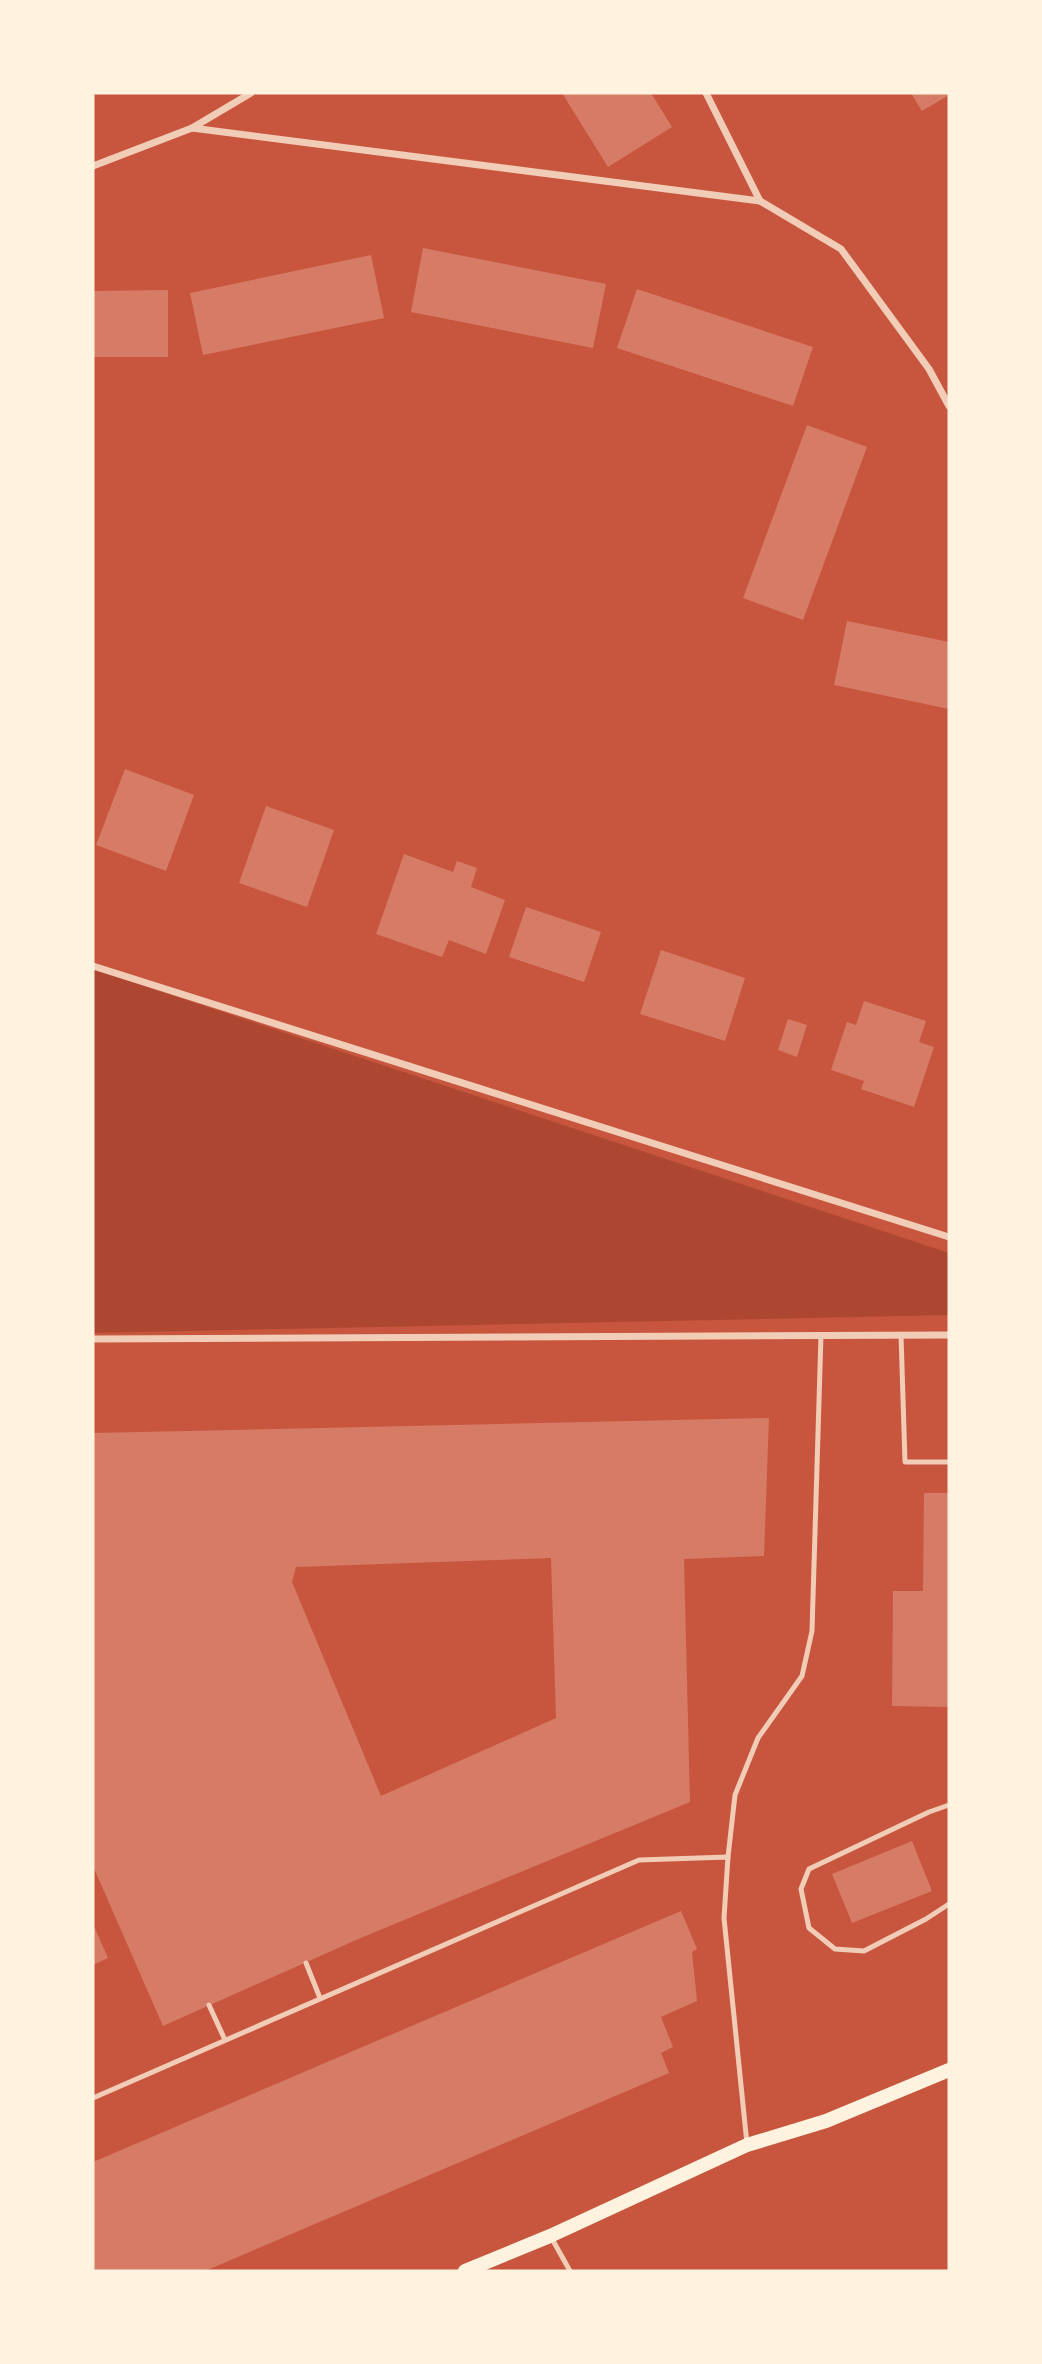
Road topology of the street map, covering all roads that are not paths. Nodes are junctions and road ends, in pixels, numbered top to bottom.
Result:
1 (250, 93) edge
2 (705, 93) edge
3 (192, 128) junction
4 (93, 166) edge
5 (760, 201) junction
6 (949, 406) edge
7 (93, 966) edge
8 (949, 1237) edge
9 (821, 1335) junction
10 (901, 1335) junction
11 (949, 1335) edge
12 (93, 1339) edge
13 (949, 1462) edge
14 (949, 1805) edge
15 (728, 1857) junction
16 (949, 1904) edge
17 (306, 1963) dead end
18 (320, 1998) junction
19 (209, 2005) dead end
20 (225, 2040) junction
21 (949, 2070) edge
22 (93, 2098) edge
23 (747, 2145) junction
24 (550, 2236) junction
25 (465, 2271) edge
26 (570, 2271) edge

1 - 3 street
2 - 5 street
3 - 4 street
3 - 5 street
5 - 6 street
7 - 8 street
9 - 10 street
9 - 12 street
9 - 15 lane
10 - 11 street
10 - 13 lane
14 - 16 lane
15 - 18 lane
15 - 23 lane
17 - 18 lane
18 - 20 lane
19 - 20 lane
20 - 22 lane
21 - 23 main road
23 - 24 main road
24 - 25 main road
24 - 26 lane

